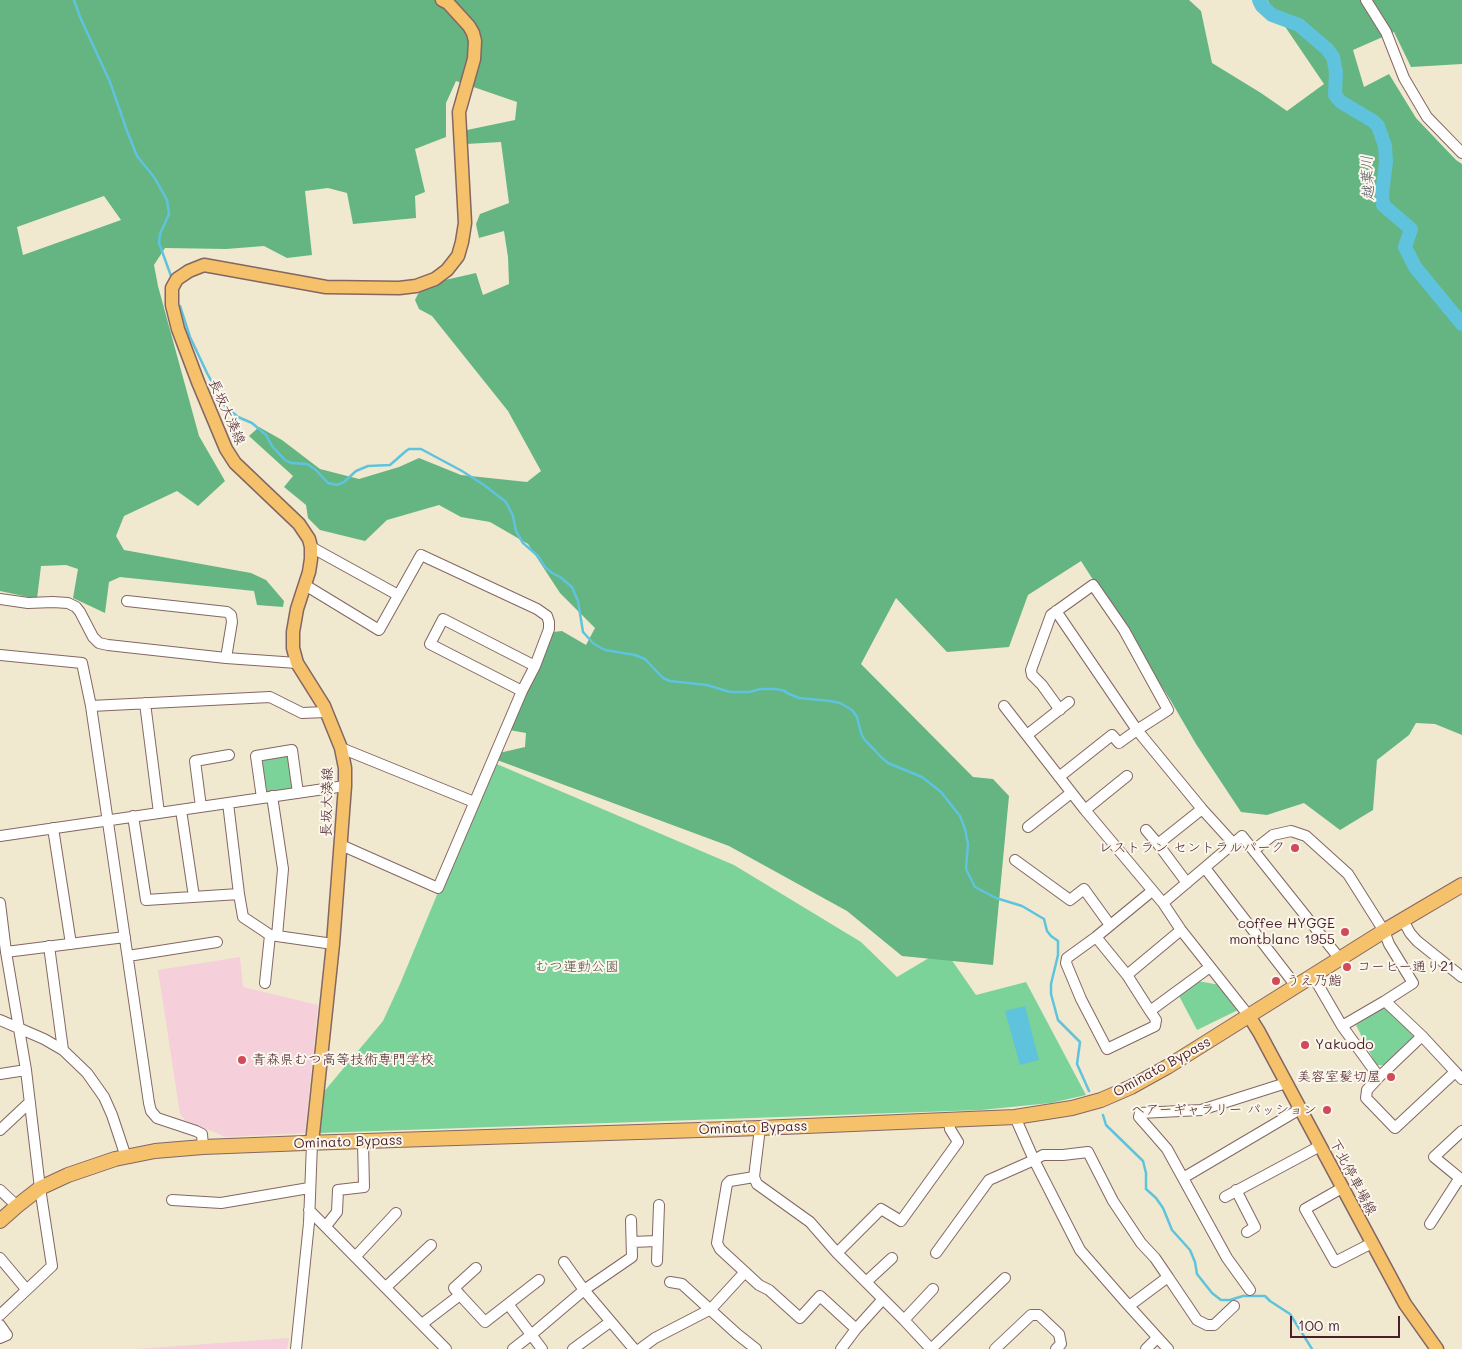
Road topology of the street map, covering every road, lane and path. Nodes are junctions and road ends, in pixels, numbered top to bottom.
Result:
1 (1366, 0) edge
2 (446, 1) edge
3 (1462, 153) edge
4 (311, 547) junction
5 (305, 584) junction
6 (398, 595) junction
7 (0, 600) edge
8 (127, 601) dead end
9 (1056, 610) junction
10 (0, 655) edge
11 (226, 658) junction
12 (297, 664) junction
13 (535, 666) junction
14 (522, 691) junction
15 (1069, 702) dead end
16 (145, 703) junction
17 (91, 706) junction
18 (1004, 706) dead end
19 (1060, 710) junction
20 (326, 712) junction
21 (1136, 730) junction
22 (1027, 735) junction
23 (341, 748) junction
24 (229, 755) dead end
25 (1127, 776) dead end
26 (1059, 778) junction
27 (345, 786) junction
28 (298, 793) junction
29 (1071, 793) junction
30 (267, 797) junction
31 (474, 802) junction
32 (228, 803) junction
33 (201, 807) junction
34 (1202, 809) junction
35 (181, 810) junction
36 (1085, 810) junction
37 (159, 813) junction
38 (134, 816) junction
39 (107, 820) junction
40 (1028, 827) dead end
41 (53, 828) junction
42 (1146, 830) dead end
43 (0, 836) edge
44 (1158, 844) junction
45 (1233, 844) junction
46 (341, 845) junction
47 (1254, 850) junction
48 (1016, 860) dead end
49 (1205, 868) junction
50 (1187, 883) junction
51 (1462, 884) edge
52 (1152, 891) junction
53 (238, 894) junction
54 (194, 897) junction
55 (0, 903) edge
56 (1163, 903) junction
57 (1403, 920) junction
58 (1110, 925) junction
59 (1181, 930) junction
60 (1384, 931) junction
61 (274, 935) junction
62 (125, 937) junction
63 (1096, 937) junction
64 (217, 942) dead end
65 (70, 944) junction
66 (333, 944) junction
67 (49, 946) junction
68 (6, 952) junction
69 (128, 956) junction
70 (1340, 959) junction
71 (1210, 967) junction
72 (1127, 975) junction
73 (1313, 976) junction
74 (1462, 978) edge
75 (265, 983) dead end
76 (1296, 986) junction
77 (1385, 1001) junction
78 (1150, 1011) junction
79 (1249, 1016) junction
80 (0, 1020) edge
81 (1342, 1026) junction
82 (19, 1028) junction
83 (1422, 1036) junction
84 (63, 1050) junction
85 (26, 1070) junction
86 (0, 1074) edge
87 (1459, 1076) edge
88 (1379, 1077) junction
89 (1286, 1083) junction
90 (30, 1102) junction
91 (1300, 1109) junction
92 (1016, 1118) junction
93 (949, 1120) junction
94 (760, 1128) junction
95 (0, 1130) edge
96 (1462, 1131) edge
97 (363, 1142) junction
98 (312, 1143) junction
99 (1320, 1146) junction
100 (203, 1147) junction
101 (126, 1157) junction
102 (1034, 1160) junction
103 (754, 1177) junction
104 (1183, 1178) junction
105 (1461, 1180) edge
106 (40, 1188) junction
107 (310, 1188) junction
108 (1342, 1188) junction
109 (0, 1190) edge
110 (1236, 1190) junction
111 (1225, 1197) dead end
112 (172, 1200) dead end
113 (659, 1205) dead end
114 (17, 1206) junction
115 (309, 1210) junction
116 (396, 1213) dead end
117 (631, 1220) dead end
118 (0, 1221) edge
119 (1430, 1224) dead end
120 (326, 1226) junction
121 (1247, 1232) dead end
122 (657, 1241) junction
123 (632, 1242) junction
124 (1372, 1244) junction
125 (431, 1245) dead end
126 (837, 1253) junction
127 (936, 1253) dead end
128 (356, 1256) junction
129 (0, 1258) edge
130 (892, 1258) dead end
131 (657, 1261) dead end
132 (564, 1262) dead end
133 (476, 1268) dead end
134 (745, 1272) junction
135 (1168, 1277) junction
136 (1005, 1278) dead end
137 (539, 1280) dead end
138 (670, 1282) dead end
139 (866, 1282) junction
140 (386, 1287) junction
141 (26, 1289) junction
142 (933, 1289) dead end
143 (584, 1290) junction
144 (1250, 1290) dead end
145 (460, 1295) junction
146 (883, 1299) junction
147 (508, 1304) junction
148 (1129, 1306) junction
149 (1234, 1306) dead end
150 (711, 1309) junction
151 (0, 1315) edge
152 (904, 1320) junction
153 (610, 1322) junction
154 (422, 1324) junction
155 (0, 1325) edge
156 (856, 1329) junction
157 (531, 1335) junction
158 (0, 1338) edge
159 (1157, 1338) junction
160 (1061, 1347) edge
161 (296, 1349) edge
162 (446, 1349) edge
163 (513, 1349) edge
164 (542, 1349) edge
165 (573, 1349) edge
166 (634, 1349) edge
167 (640, 1349) edge
168 (756, 1349) edge
169 (841, 1349) edge
170 (994, 1349) edge
171 (1146, 1349) edge
172 (1168, 1349) edge
173 (1437, 1349) edge

1 - 3 street
2 - 4 main road, 長坂大湊線
4 - 5 main road, 長坂大湊線
4 - 6 street
5 - 6 street
5 - 12 main road, 長坂大湊線
6 - 13 street
7 - 11 street
8 - 11 street
9 - 19 street
9 - 21 street
9 - 21 street
10 - 17 street
11 - 12 street
12 - 20 main road, 長坂大湊線
13 - 14 street
13 - 14 street
14 - 31 street
15 - 19 street
16 - 17 street
16 - 20 street
16 - 37 street
17 - 39 street
18 - 22 street
19 - 22 street
20 - 23 main road, 長坂大湊線
21 - 26 street
21 - 34 street
22 - 26 street
23 - 27 main road, 長坂大湊線
23 - 31 street
24 - 33 street
25 - 36 street
26 - 29 street
27 - 28 street
27 - 46 main road, 長坂大湊線
28 - 30 street
28 - 30 street
29 - 36 street
29 - 40 street
30 - 32 street
30 - 61 street
31 - 46 street
32 - 33 street
32 - 53 street
33 - 35 street
34 - 44 street
34 - 45 street
35 - 37 street
35 - 54 street
36 - 52 street
37 - 38 street
38 - 39 street
38 - 54 street
39 - 41 street
39 - 62 street
41 - 43 street
41 - 65 street
42 - 44 street
44 - 50 street
45 - 47 street
45 - 49 street
46 - 66 main road, 長坂大湊線
47 - 60 street
47 - 70 street
48 - 58 street
49 - 50 street
49 - 76 street
50 - 56 street
51 - 57 highway, Ominato Bypass
52 - 56 street
52 - 58 street
53 - 54 street
53 - 61 street
55 - 68 street
56 - 59 street
57 - 60 highway, Ominato Bypass
57 - 74 street
58 - 63 street
59 - 71 street
59 - 72 street
60 - 70 highway, Ominato Bypass
60 - 77 street
61 - 66 street
61 - 75 street
62 - 65 street
62 - 69 street
63 - 72 street
63 - 78 street
64 - 69 street
65 - 67 street
66 - 98 main road, 長坂大湊線
67 - 68 street
67 - 84 street
68 - 82 street
69 - 100 street
70 - 73 highway, Ominato Bypass
71 - 78 street
71 - 79 street
72 - 78 street
73 - 76 highway, Ominato Bypass
73 - 81 street
76 - 79 highway, Ominato Bypass
77 - 81 street
77 - 83 street
79 - 89 main road, 下北停車場線
79 - 92 highway, Ominato Bypass
80 - 82 street
81 - 88 street
82 - 84 street
82 - 85 street
83 - 87 street
83 - 88 street
84 - 101 street
85 - 86 street
85 - 90 street
87 - 88 street
89 - 91 main road, 下北停車場線
89 - 104 street
90 - 95 street
90 - 106 street
91 - 99 main road, 下北停車場線
91 - 104 street
92 - 93 highway, Ominato Bypass
92 - 102 street
93 - 94 highway, Ominato Bypass
93 - 126 street
94 - 97 highway, Ominato Bypass
94 - 103 street
96 - 105 street
97 - 98 highway, Ominato Bypass
97 - 120 street
98 - 100 highway, Ominato Bypass
98 - 107 street
99 - 108 main road, 下北停車場線
99 - 110 street
100 - 101 highway, Ominato Bypass
101 - 106 highway, Ominato Bypass
102 - 127 street
102 - 135 street
102 - 148 street
103 - 126 street
103 - 134 street
104 - 144 street
105 - 119 street
106 - 114 highway, Ominato Bypass
106 - 141 street
107 - 112 street
107 - 115 street
108 - 124 main road, 下北停車場線
108 - 124 street
109 - 114 street
110 - 111 street
110 - 121 street
113 - 122 street
114 - 118 highway, Ominato Bypass
115 - 120 street
115 - 161 street
116 - 128 street
117 - 123 street
120 - 128 street
122 - 123 street
122 - 131 street
123 - 143 street
124 - 173 main road, 下北停車場線
125 - 140 street
126 - 139 street
128 - 140 street
129 - 141 street
130 - 139 street
132 - 143 street
133 - 145 street
134 - 150 street
134 - 156 street
135 - 148 street
135 - 149 street
136 - 152 street
137 - 147 street
138 - 150 street
139 - 146 street
140 - 154 street
141 - 151 street
142 - 152 street
143 - 153 street
143 - 157 street
145 - 147 street
145 - 154 street
146 - 152 street
146 - 156 street
147 - 157 street
148 - 159 street
150 - 167 street
150 - 168 street
153 - 165 street
153 - 166 street
154 - 162 street
155 - 158 street
156 - 169 street
157 - 163 street
157 - 164 street
159 - 171 street
159 - 172 street
160 - 170 street

